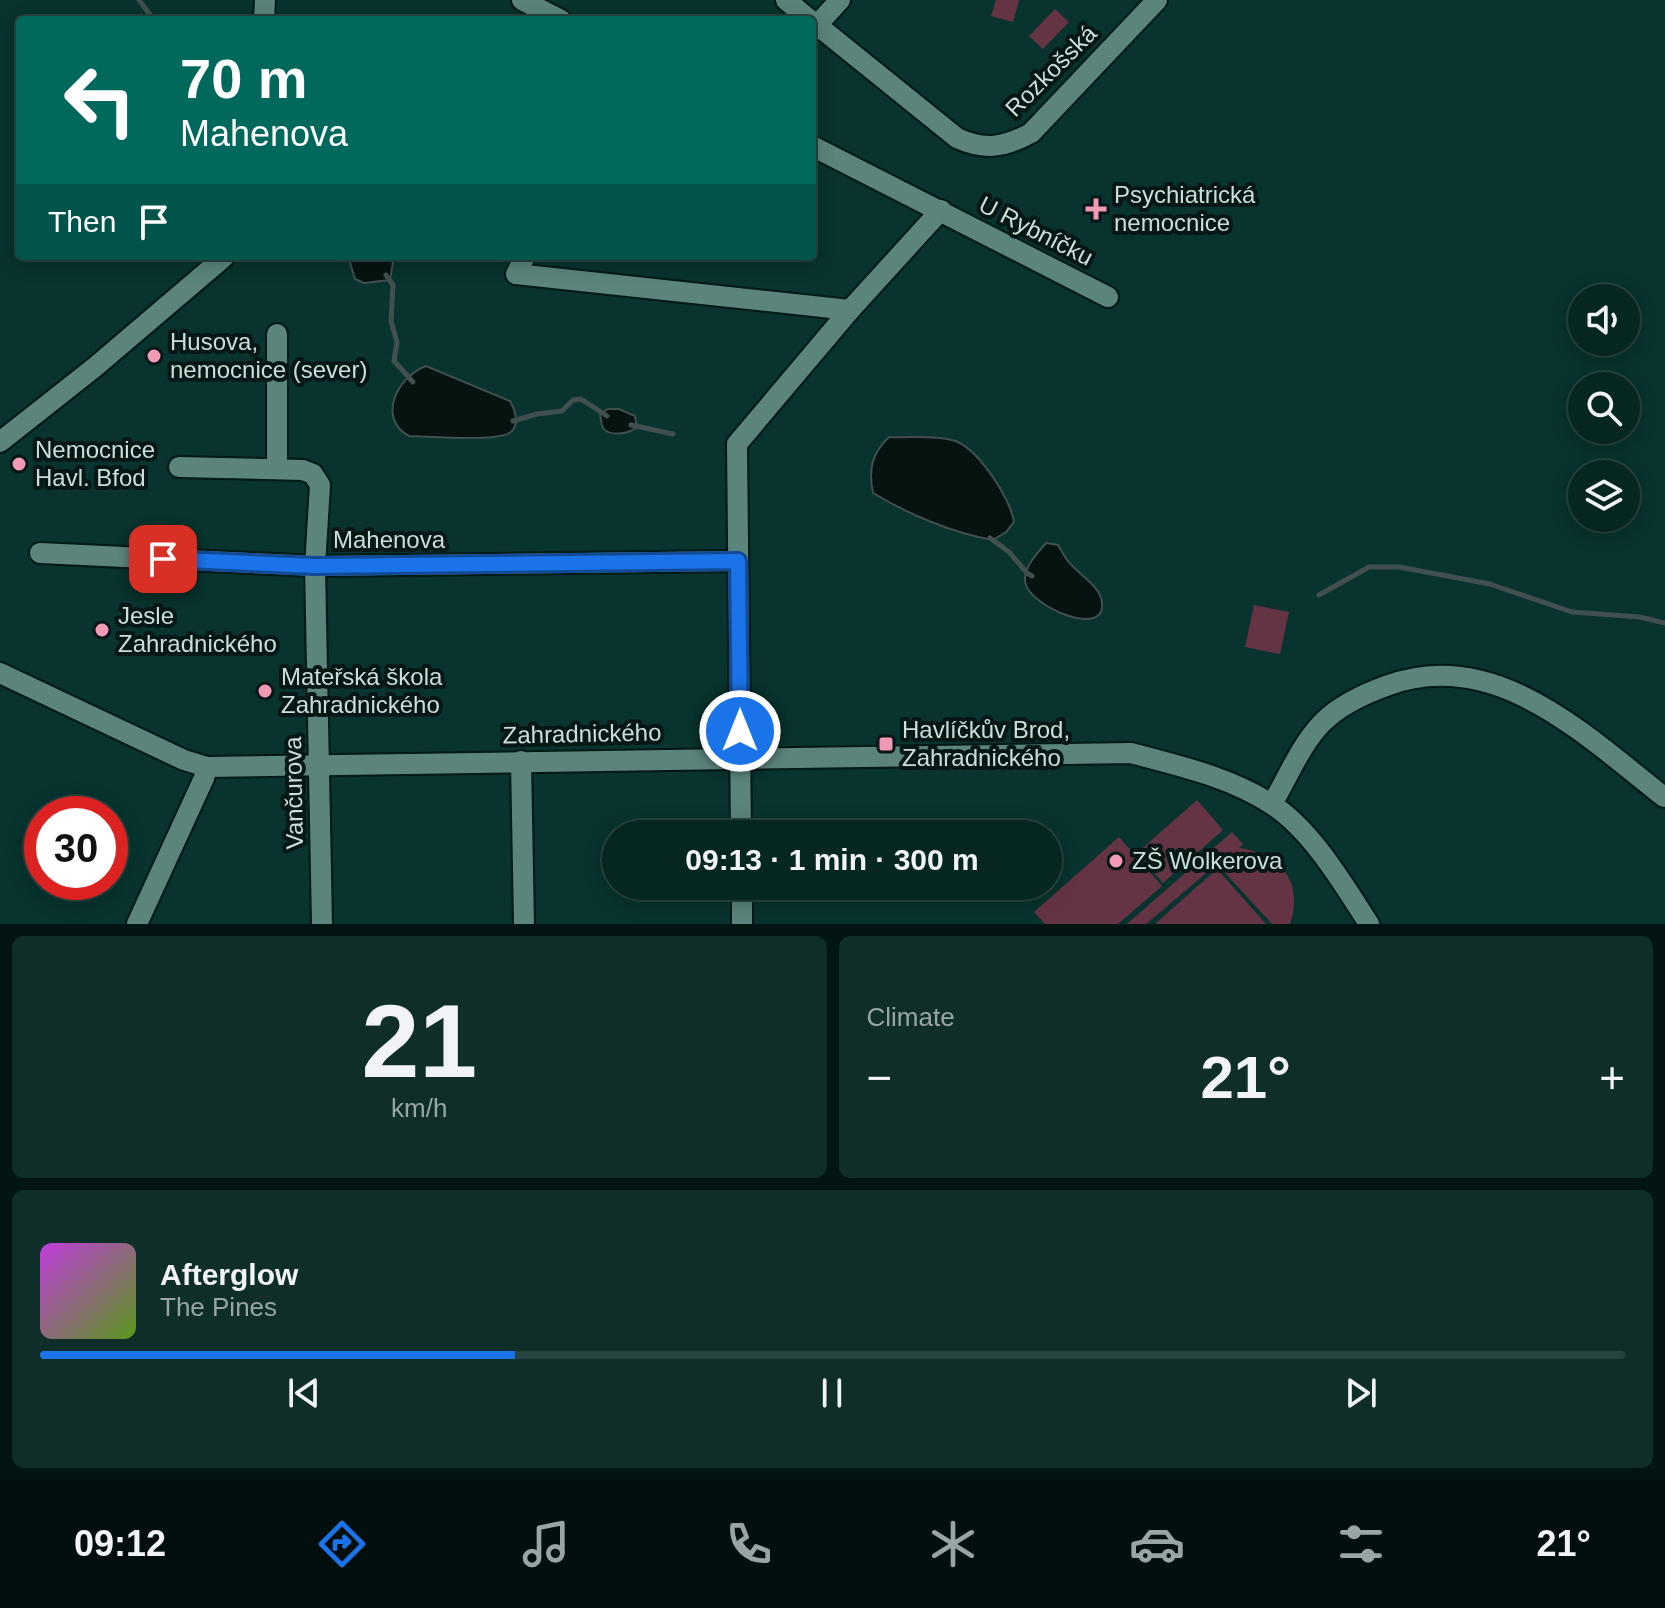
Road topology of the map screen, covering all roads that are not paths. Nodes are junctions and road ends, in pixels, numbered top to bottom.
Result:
1 (522, 0) edge
2 (786, 0) edge
3 (840, 0) edge
4 (1157, 0) edge
5 (553, 16) edge
6 (806, 16) edge
7 (816, 20) edge
8 (816, 24) edge
9 (816, 148) edge
10 (941, 210) junction
11 (221, 260) edge
12 (523, 260) edge
13 (1108, 297) dead end
14 (850, 310) junction
15 (277, 334) dead end
16 (0, 442) edge
17 (179, 467) dead end
18 (277, 469) junction
19 (40, 553) dead end
20 (738, 561) junction
21 (315, 566) junction
22 (0, 673) edge
23 (740, 757) junction
24 (521, 761) junction
25 (319, 765) junction
26 (207, 767) junction
27 (1664, 797) edge
28 (1272, 804) junction
29 (741, 820) edge
30 (742, 900) edge
31 (137, 924) edge
32 (322, 924) edge
33 (524, 924) edge
34 (742, 924) edge
35 (1369, 924) edge

1 - 5 street
2 - 6 street, Rozkošská
3 - 7 street
4 - 8 street, Rozkošská
9 - 10 street, U Rybníčku
10 - 13 street, U Rybníčku
10 - 14 street, U Rybníčku
11 - 16 street
12 - 14 street
14 - 20 street, U Rybníčku
15 - 18 street
17 - 18 street
18 - 21 street, Vančurova
19 - 21 street, Mahenova
20 - 21 street, Mahenova
20 - 23 street
21 - 25 street, Vančurova
22 - 26 street, Zahradnického
23 - 24 street, Zahradnického
23 - 28 street, Zahradnického
23 - 29 street
24 - 25 street, Zahradnického
24 - 33 street
25 - 26 street, Zahradnického
25 - 32 street, Vančurova
26 - 31 street
27 - 28 street
28 - 35 street, Zahradnického
30 - 34 street

